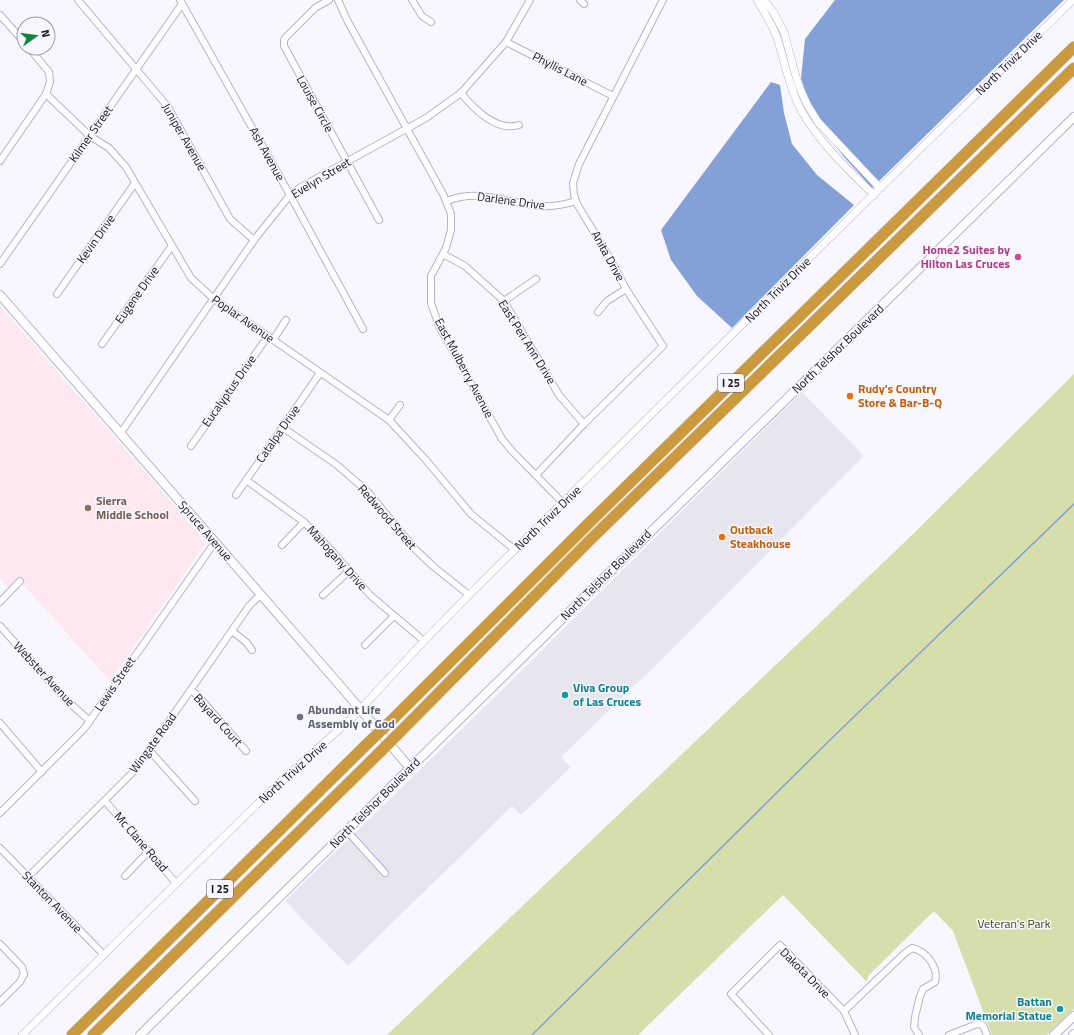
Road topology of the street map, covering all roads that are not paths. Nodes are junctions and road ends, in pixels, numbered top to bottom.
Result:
1 (78, 0) edge
2 (329, 0) edge
3 (338, 0) edge
4 (412, 0) edge
5 (530, 0) edge
6 (663, 0) edge
7 (757, 0) edge
8 (764, 0) edge
9 (1073, 0) edge
10 (181, 2) edge
11 (0, 15) edge
12 (431, 22) dead end
13 (16, 33) edge
14 (506, 42) junction
15 (1074, 47) edge
16 (36, 56) edge
17 (136, 68) junction
18 (1074, 68) edge
19 (461, 93) junction
20 (46, 94) junction
21 (613, 96) junction
22 (1074, 117) edge
23 (519, 125) dead end
24 (408, 129) junction
25 (90, 136) junction
26 (0, 161) edge
27 (347, 162) junction
28 (135, 183) junction
29 (880, 188) junction
30 (290, 195) junction
31 (874, 195) junction
32 (447, 201) junction
33 (576, 201) junction
34 (379, 220) dead end
35 (254, 240) junction
36 (171, 247) junction
37 (443, 254) junction
38 (0, 264) edge
39 (536, 278) dead end
40 (626, 289) junction
41 (57, 294) dead end
42 (0, 295) edge
43 (214, 299) junction
44 (504, 301) junction
45 (598, 312) dead end
46 (286, 320) dead end
47 (363, 329) dead end
48 (270, 338) junction
49 (102, 344) dead end
50 (320, 373) junction
51 (400, 405) dead end
52 (389, 420) junction
53 (584, 424) junction
54 (282, 427) junction
55 (120, 434) junction
56 (191, 446) dead end
57 (536, 475) junction
58 (246, 480) junction
59 (236, 494) dead end
60 (563, 503) junction
61 (304, 522) junction
62 (215, 542) junction
63 (282, 545) dead end
64 (515, 550) junction
65 (349, 571) junction
66 (20, 581) dead end
67 (260, 594) junction
68 (323, 595) dead end
69 (469, 595) junction
70 (0, 602) edge
71 (394, 616) junction
72 (0, 626) edge
73 (232, 631) junction
74 (424, 641) junction
75 (365, 645) dead end
76 (252, 650) dead end
77 (191, 690) junction
78 (360, 709) junction
79 (90, 721) junction
80 (0, 723) edge
81 (149, 750) junction
82 (246, 751) dead end
83 (410, 768) junction
84 (42, 772) junction
85 (105, 801) junction
86 (194, 801) dead end
87 (0, 813) edge
88 (347, 831) junction
89 (0, 848) edge
90 (149, 851) junction
91 (385, 873) dead end
92 (125, 876) dead end
93 (28, 877) junction
94 (176, 883) junction
95 (0, 944) edge
96 (104, 955) junction
97 (0, 1002) edge
98 (844, 1011) junction
99 (1074, 1016) edge
100 (22, 1035) edge
101 (72, 1035) edge
102 (94, 1035) edge
103 (140, 1035) edge
104 (769, 1035) edge
105 (855, 1035) edge
106 (919, 1035) edge
107 (949, 1035) edge
108 (987, 1035) edge
109 (1054, 1035) edge

1 - 17 street, Juniper Avenue
2 - 27 street, Louise Circle
3 - 24 street, East Mulberry Avenue
4 - 12 street
5 - 14 street, Evelyn Street
6 - 21 street, Anita Drive
7 - 31 street
8 - 29 street
9 - 29 street, North Triviz Drive
10 - 17 street, Kilmer Street
10 - 30 street, Ash Avenue
11 - 13 street
14 - 19 street, Evelyn Street
14 - 21 street, Phyllis Lane
15 - 101 highway, I 25, bridge
16 - 20 street
17 - 25 street, Kilmer Street
17 - 35 street, Juniper Avenue
18 - 102 highway, I 25, bridge
19 - 23 street
19 - 24 street, Evelyn Street
20 - 25 street, Poplar Avenue
20 - 26 street
21 - 33 street, Anita Drive
22 - 83 main road, North Telshor Boulevard
24 - 27 street, Evelyn Street
24 - 32 street, East Mulberry Avenue
25 - 28 street, Poplar Avenue
25 - 38 street, Kilmer Street
27 - 30 street, Evelyn Street
27 - 34 street, Louise Circle
28 - 36 street, Poplar Avenue
28 - 41 street, Kevin Drive
29 - 31 street, North Triviz Drive
30 - 35 street, Evelyn Street
30 - 47 street, Ash Avenue
31 - 60 street, North Triviz Drive
32 - 33 street, Darlene Drive
32 - 37 street, East Mulberry Avenue
33 - 40 street, Anita Drive
35 - 43 street, Evelyn Street
36 - 43 street, Poplar Avenue
36 - 49 street, Eugene Drive
37 - 44 street, East Peri Ann Drive
37 - 57 street, East Mulberry Avenue
39 - 44 street
40 - 45 street
40 - 53 street, Anita Drive
42 - 55 main road, Spruce Avenue
43 - 48 street, Poplar Avenue
43 - 55 street, Evelyn Street
44 - 53 street, East Peri Ann Drive
46 - 48 street, Eucalyptus Drive
48 - 50 street, Poplar Avenue
48 - 56 street, Eucalyptus Drive
50 - 52 street, Poplar Avenue
50 - 54 street, Catalpa Drive
51 - 52 street
52 - 64 street, Poplar Avenue
53 - 57 street, Anita Drive
54 - 58 street, Catalpa Drive
54 - 69 street, Redwood Street
55 - 62 main road, Spruce Avenue
57 - 60 street, East Mulberry Avenue
58 - 59 street, Catalpa Drive
58 - 61 street, Mahogany Drive
60 - 64 street, North Triviz Drive
61 - 63 street
61 - 65 street, Mahogany Drive
62 - 67 main road, Spruce Avenue
62 - 79 street, Lewis Street
64 - 69 street, North Triviz Drive
65 - 68 street
65 - 71 street, Mahogany Drive
66 - 70 street
67 - 73 street, Wingate Road
67 - 78 main road, Spruce Avenue
69 - 74 street, North Triviz Drive
71 - 74 street, Mahogany Drive
71 - 75 street
72 - 79 street, Webster Avenue
73 - 76 street
73 - 77 street, Wingate Road
74 - 78 street, North Triviz Drive
77 - 81 street, Wingate Road
77 - 82 street, Bayard Court
78 - 83 main road, Spruce Avenue
78 - 94 street, North Triviz Drive
79 - 84 street, Lewis Street
80 - 84 street
81 - 85 street, Wingate Road
81 - 86 street
83 - 88 main road, North Telshor Boulevard
84 - 87 street, Lewis Street
85 - 90 street, Mc Clane Road
85 - 93 street, Wingate Road
88 - 91 street
88 - 103 main road, North Telshor Boulevard
89 - 93 street, Stanton Avenue
90 - 92 street
90 - 94 street, Mc Clane Road
93 - 96 street, Stanton Avenue
94 - 96 street, North Triviz Drive
95 - 97 street
96 - 100 street, North Triviz Drive
98 - 104 street, Dakota Drive
98 - 105 street, Dakota Drive
98 - 106 street
99 - 109 main road
107 - 108 street

